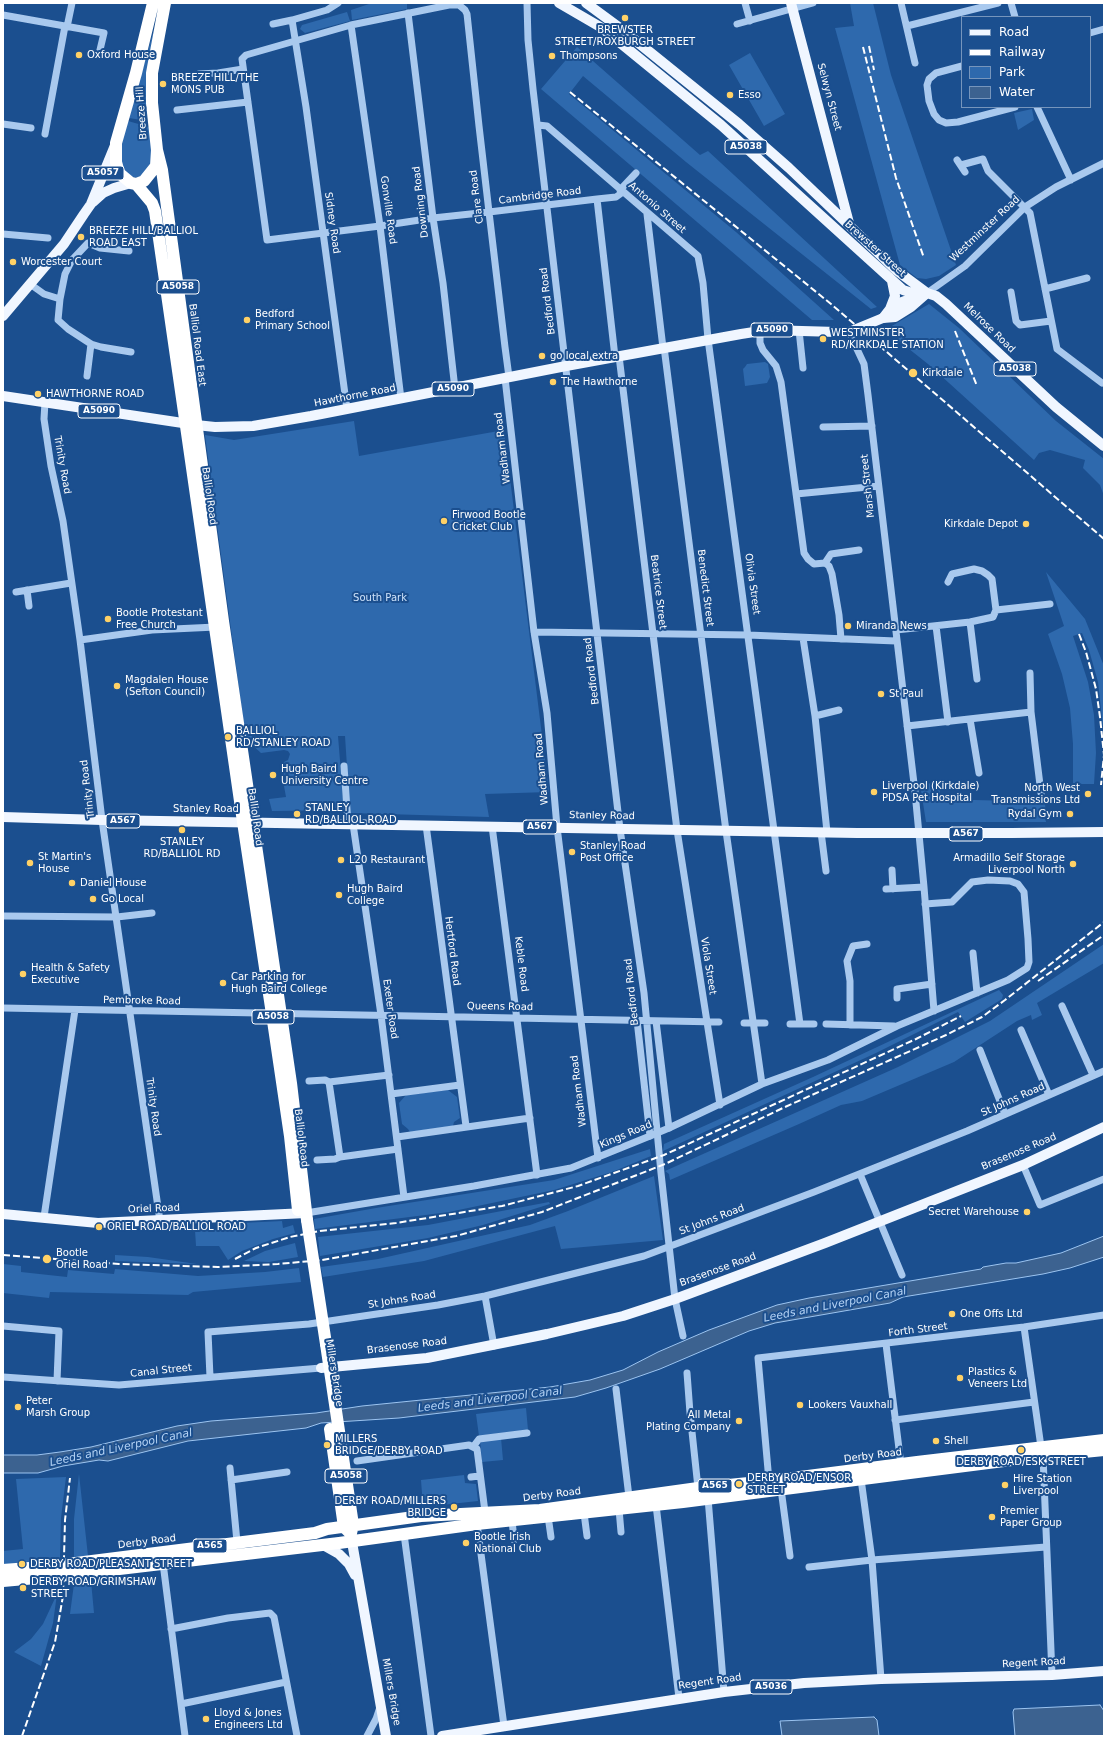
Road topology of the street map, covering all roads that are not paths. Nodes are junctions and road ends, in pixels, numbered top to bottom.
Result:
1 (72, 3) edge
2 (153, 3) edge
3 (166, 3) edge
4 (338, 3) edge
5 (527, 3) edge
6 (559, 3) edge
7 (745, 3) edge
8 (813, 3) edge
9 (901, 3) edge
10 (998, 3) edge
11 (1011, 3) edge
12 (590, 4) edge
13 (791, 6) edge
14 (408, 13) junction
15 (3, 15) edge
16 (1015, 16) edge
17 (292, 20) junction
18 (750, 21) junction
19 (273, 24) dead end
20 (737, 24) dead end
21 (351, 25) junction
22 (66, 26) junction
23 (907, 26) junction
24 (1104, 29) edge
25 (1091, 33) edge
26 (295, 40) junction
27 (99, 54) dead end
28 (915, 63) dead end
29 (961, 66) edge
30 (243, 69) junction
31 (199, 74) dead end
32 (248, 102) junction
33 (1011, 108) edge
34 (1038, 108) edge
35 (177, 110) dead end
36 (3, 124) edge
37 (538, 125) junction
38 (31, 128) dead end
39 (45, 134) dead end
40 (116, 143) junction
41 (157, 150) junction
42 (1104, 163) edge
43 (961, 166) dead end
44 (636, 173) dead end
45 (1071, 180) junction
46 (134, 184) junction
47 (621, 191) junction
48 (842, 198) junction
49 (597, 199) junction
50 (91, 204) junction
51 (547, 205) junction
52 (828, 205) junction
53 (1025, 207) junction
54 (489, 212) junction
55 (648, 214) junction
56 (433, 218) junction
57 (849, 224) junction
58 (380, 226) junction
59 (324, 233) junction
60 (3, 234) edge
61 (48, 238) dead end
62 (129, 251) dead end
63 (1087, 278) dead end
64 (892, 281) junction
65 (30, 284) junction
66 (1045, 289) junction
67 (1011, 292) dead end
68 (927, 293) junction
69 (60, 299) junction
70 (890, 310) junction
71 (3, 316) edge
72 (883, 318) junction
73 (1051, 321) junction
74 (799, 330) junction
75 (760, 331) junction
76 (849, 332) junction
77 (708, 339) junction
78 (91, 344) junction
79 (663, 347) junction
80 (130, 352) dead end
81 (617, 357) junction
82 (566, 366) junction
83 (803, 368) dead end
84 (87, 376) dead end
85 (507, 377) junction
86 (1102, 383) dead end
87 (455, 389) junction
88 (3, 396) edge
89 (401, 399) junction
90 (45, 402) junction
91 (347, 409) junction
92 (191, 424) junction
93 (872, 426) junction
94 (823, 427) dead end
95 (1104, 446) edge
96 (878, 486) junction
97 (796, 494) junction
98 (859, 550) dead end
99 (825, 564) junction
100 (948, 582) dead end
101 (71, 583) junction
102 (27, 590) junction
103 (16, 592) dead end
104 (1050, 604) dead end
105 (28, 606) dead end
106 (996, 610) junction
107 (970, 622) junction
108 (936, 626) junction
109 (216, 627) junction
110 (896, 630) junction
111 (534, 632) junction
112 (597, 632) junction
113 (654, 634) junction
114 (701, 634) junction
115 (748, 636) junction
116 (803, 638) junction
117 (841, 639) junction
118 (80, 640) junction
119 (896, 641) junction
120 (1030, 672) dead end
121 (977, 679) dead end
122 (839, 710) dead end
123 (1032, 712) junction
124 (815, 716) junction
125 (970, 719) junction
126 (948, 722) junction
127 (907, 726) junction
128 (344, 766) dead end
129 (979, 773) dead end
130 (1041, 792) dead end
131 (3, 817) edge
132 (102, 820) junction
133 (248, 822) junction
134 (351, 824) junction
135 (426, 825) junction
136 (492, 826) junction
137 (557, 827) junction
138 (620, 829) junction
139 (677, 830) junction
140 (726, 831) junction
141 (773, 831) junction
142 (824, 832) junction
143 (1104, 832) edge
144 (918, 833) junction
145 (892, 870) dead end
146 (826, 871) dead end
147 (924, 887) junction
148 (924, 904) junction
149 (152, 913) dead end
150 (3, 916) edge
151 (117, 917) junction
152 (867, 944) dead end
153 (973, 953) dead end
154 (932, 984) junction
155 (977, 993) junction
156 (897, 998) dead end
157 (1062, 1006) dead end
158 (3, 1008) edge
159 (75, 1010) junction
160 (130, 1011) junction
161 (934, 1011) junction
162 (277, 1014) junction
163 (381, 1015) junction
164 (450, 1016) junction
165 (518, 1018) junction
166 (581, 1019) junction
167 (637, 1020) junction
168 (646, 1020) junction
169 (656, 1021) junction
170 (706, 1022) junction
171 (719, 1022) dead end
172 (744, 1022) dead end
173 (753, 1023) junction
174 (765, 1023) dead end
175 (790, 1024) dead end
176 (800, 1024) junction
177 (814, 1024) dead end
178 (826, 1024) dead end
179 (850, 1025) junction
180 (897, 1026) junction
181 (1021, 1030) dead end
182 (980, 1050) dead end
183 (1104, 1071) edge
184 (388, 1074) junction
185 (1093, 1075) junction
186 (309, 1081) dead end
187 (330, 1082) junction
188 (762, 1084) junction
189 (460, 1085) junction
190 (391, 1094) junction
191 (1049, 1094) junction
192 (720, 1105) junction
193 (1005, 1114) junction
194 (530, 1118) junction
195 (466, 1126) junction
196 (1104, 1127) edge
197 (669, 1128) junction
198 (650, 1136) junction
199 (397, 1137) junction
200 (398, 1149) junction
201 (340, 1157) junction
202 (598, 1158) junction
203 (317, 1160) dead end
204 (1023, 1165) junction
205 (860, 1174) junction
206 (537, 1175) junction
207 (1104, 1179) edge
208 (404, 1197) junction
209 (3, 1214) edge
210 (303, 1217) junction
211 (44, 1218) junction
212 (160, 1221) junction
213 (879, 1221) junction
214 (670, 1246) junction
215 (902, 1275) dead end
216 (485, 1296) junction
217 (675, 1299) junction
218 (1104, 1315) edge
219 (3, 1326) edge
220 (1024, 1328) junction
221 (683, 1336) dead end
222 (886, 1344) junction
223 (494, 1346) junction
224 (326, 1371) junction
225 (687, 1373) dead end
226 (3, 1377) edge
227 (210, 1377) junction
228 (57, 1381) junction
229 (616, 1389) dead end
230 (1034, 1402) junction
231 (895, 1420) junction
232 (527, 1433) dead end
233 (1104, 1440) edge
234 (473, 1447) junction
235 (1104, 1450) edge
236 (1042, 1452) junction
237 (357, 1461) dead end
238 (901, 1465) junction
239 (230, 1468) dead end
240 (287, 1472) dead end
241 (479, 1476) junction
242 (471, 1477) dead end
243 (861, 1479) junction
244 (231, 1480) junction
245 (769, 1481) junction
246 (698, 1488) junction
247 (781, 1489) junction
248 (629, 1497) junction
249 (708, 1498) junction
250 (656, 1505) junction
251 (619, 1509) junction
252 (485, 1512) junction
253 (584, 1513) junction
254 (548, 1516) junction
255 (512, 1520) junction
256 (477, 1524) junction
257 (350, 1532) junction
258 (622, 1532) dead end
259 (404, 1534) junction
260 (587, 1536) dead end
261 (550, 1537) dead end
262 (514, 1540) dead end
263 (237, 1542) junction
264 (324, 1545) junction
265 (1046, 1547) junction
266 (790, 1556) dead end
267 (872, 1560) junction
268 (163, 1563) junction
269 (808, 1567) dead end
270 (77, 1568) junction
271 (3, 1570) edge
272 (57, 1571) junction
273 (358, 1580) junction
274 (3, 1581) edge
275 (171, 1629) junction
276 (1104, 1670) edge
277 (1052, 1675) junction
278 (881, 1679) junction
279 (286, 1682) junction
280 (724, 1692) junction
281 (679, 1698) junction
282 (181, 1704) junction
283 (381, 1705) junction
284 (504, 1726) junction
285 (185, 1736) edge
286 (297, 1736) edge
287 (367, 1736) edge
288 (386, 1736) edge
289 (431, 1736) edge
290 (442, 1736) edge

1 - 22 street
2 - 40 highway, Breeze Hill / A5058
3 - 41 highway, Breeze Hill / A5058
4 - 17 street
5 - 37 street, Bedford Road
6 - 64 main road, Brewster Street / A5038
7 - 18 street
8 - 13 street
9 - 23 street
10 - 23 street
11 - 16 street
12 - 52 main road, Brewster Street / A5038
13 - 18 street
13 - 48 main road, Selwyn Street
14 - 21 street
14 - 54 street, Clare Road
14 - 56 street, Downing Road
15 - 22 street
17 - 19 street
17 - 26 street, Sidney Road
18 - 20 street
21 - 26 street
21 - 58 street, Gonville Road
22 - 27 street
22 - 39 street
23 - 28 street
24 - 25 street
26 - 30 street
26 - 59 street, Sidney Road
29 - 33 street
30 - 31 street
30 - 32 street
32 - 35 street
32 - 59 street, Cambridge Road
34 - 45 street
36 - 38 street
37 - 47 street, Antonio Street
37 - 51 street, Bedford Road
40 - 46 highway, Breeze Hill / A5058
40 - 50 main road, Breeze Hill / A5057
41 - 46 highway, Breeze Hill / A5058
41 - 92 highway, Balliol Road East / A5058
42 - 45 street, Westminster Road
43 - 53 street
44 - 47 street
45 - 53 street, Westminster Road
46 - 50 main road, Breeze Hill / A5057
46 - 92 highway, A5058
47 - 49 street, Cambridge Road
47 - 55 street, Antonio Street
48 - 52 main road
48 - 57 main road, Selwyn Street
49 - 51 street, Cambridge Road
49 - 81 street, Beatrice Street
50 - 65 main road, Breeze Hill / A5057
51 - 54 street, Cambridge Road
51 - 82 street, Bedford Road
52 - 57 main road, Brewster Street / A5038
53 - 66 street
53 - 68 street, Westminster Road
54 - 56 street, Cambridge Road
54 - 85 street, Clare Road
55 - 77 street, Antonio Street
55 - 79 street, Benedict Street
56 - 58 street, Cambridge Road
56 - 87 street, Downing Road
57 - 68 main road, Brewster Street / A5038
58 - 59 street, Cambridge Road
58 - 89 street, Gonville Road
59 - 91 street, Sidney Road
60 - 61 street
62 - 69 street
63 - 66 street
64 - 68 main road, Brewster Street / A5038
64 - 70 main road
65 - 69 street
65 - 71 main road, Breeze Hill / A5057
66 - 73 street
67 - 73 street
68 - 70 main road, Westminster Road
68 - 72 main road, Westminster Road
68 - 95 main road, Melrose Road / A5038
69 - 78 street
70 - 72 main road, Westminster Road
72 - 76 main road, Westminster Road, bridge
73 - 86 street
74 - 75 main road, Westminster Road / A5090
74 - 76 main road, Westminster Road / A5090, bridge
74 - 83 street
75 - 77 main road, Westminster Road / A5090
75 - 97 street
76 - 93 street, Marsh Street
77 - 79 main road, Hawthorne Road / A5090
77 - 115 street, Olivia Street
78 - 80 street
78 - 84 street
79 - 81 main road, Hawthorne Road / A5090
79 - 114 street, Benedict Street
81 - 82 main road, Hawthorne Road / A5090
81 - 113 street, Beatrice Street
82 - 85 main road, Hawthorne Road / A5090
82 - 112 street, Bedford Road
85 - 87 main road, Hawthorne Road / A5090
85 - 111 street, Wadham Road
87 - 89 main road, Hawthorne Road / A5090
88 - 90 main road, Hawthorne Road / A5090
89 - 91 main road, Hawthorne Road / A5090
90 - 92 main road, Hawthorne Road / A5090
90 - 101 street, Trinity Road
91 - 92 main road, Hawthorne Road / A5090
92 - 109 highway, Balliol Road / A5058
92 - 133 highway, Balliol Road / A5058
93 - 94 street
93 - 96 street, Marsh Street
96 - 97 street
96 - 110 street, Marsh Street
97 - 99 street
98 - 99 street
99 - 117 street
100 - 106 street
101 - 102 street
101 - 118 street, Trinity Road
102 - 103 street
102 - 105 street
104 - 106 street
106 - 107 street
107 - 108 street
107 - 121 street
108 - 110 street
108 - 126 street
109 - 118 street
109 - 133 highway, Balliol Road / A5058
110 - 119 street, Marsh Street
111 - 112 street
111 - 137 street, Wadham Road
112 - 113 street
112 - 138 street, Bedford Road
113 - 114 street
113 - 139 street, Beatrice Street
114 - 115 street
114 - 140 street, Benedict Street
115 - 116 street
115 - 141 street, Olivia Street
116 - 117 street
116 - 124 street
117 - 119 street
118 - 132 street, Trinity Road
119 - 127 street, Marsh Street
120 - 123 street
122 - 124 street
123 - 125 street
123 - 130 street
124 - 142 street
125 - 126 street
125 - 129 street
126 - 127 street
127 - 144 street, Marsh Street
128 - 134 street, Exeter Road
131 - 132 main road, Stanley Road / A567
132 - 133 main road, Stanley Road / A567
132 - 151 street, Trinity Road
133 - 134 main road, Stanley Road / A567
133 - 162 highway, Balliol Road / A5058
134 - 135 main road, Stanley Road / A567
134 - 163 street, Exeter Road
135 - 136 main road, Stanley Road / A567
135 - 164 street, Hertford Road
136 - 137 main road, Stanley Road / A567
136 - 165 street, Keble Road
137 - 138 main road, Stanley Road / A567
137 - 166 street, Wadham Road
138 - 139 main road, Stanley Road / A567
138 - 168 street, Bedford Road
139 - 140 main road, Stanley Road / A567
139 - 170 street, Viola Street
140 - 141 main road, Stanley Road / A567
140 - 173 street, Benedict Street
141 - 142 main road, Stanley Road / A567
141 - 176 street, Olivia Street
142 - 144 main road, Stanley Road / A567
142 - 146 street
143 - 144 main road, Stanley Road / A567
144 - 147 street, Marsh Street
145 - 147 street
147 - 148 street, Marsh Street
148 - 154 street, Marsh Street
148 - 155 street
149 - 151 street
150 - 151 street
151 - 160 street, Trinity Road
152 - 179 street
153 - 155 street
154 - 156 street
154 - 161 street, Marsh Street
155 - 161 street
157 - 185 street
158 - 159 street, Pembroke Road
159 - 160 street, Pembroke Road
159 - 211 street
160 - 162 street, Pembroke Road
160 - 212 street, Trinity Road
161 - 180 street, Kings Road
162 - 163 street, Queens Road
162 - 210 highway, Balliol Road / A5058
163 - 164 street, Queens Road
163 - 184 street, Exeter Road
164 - 165 street, Queens Road
164 - 189 street, Hertford Road
165 - 166 street, Queens Road
165 - 194 street, Keble Road
166 - 167 street, Queens Road
166 - 202 street, Wadham Road
167 - 168 street, Queens Road
167 - 198 street, Bedford Road
168 - 169 street, Queens Road
168 - 214 street, Bedford Road
169 - 170 street, Queens Road
169 - 197 street
170 - 171 street, Queens Road
170 - 192 street, Viola Street
172 - 173 street
173 - 174 street
173 - 188 street, Benedict Street
175 - 176 street
176 - 177 street
178 - 179 street
179 - 180 street
180 - 188 street, Kings Road
181 - 191 street
182 - 193 street
183 - 185 street, St Johns Road
184 - 187 street
184 - 190 street, Exeter Road
185 - 191 street, St Johns Road
186 - 187 street
187 - 201 street
188 - 192 street, Kings Road
189 - 190 street
189 - 195 street, Hertford Road
190 - 199 street, Exeter Road
191 - 193 street, St Johns Road
192 - 197 street, Kings Road
193 - 205 street, St Johns Road
194 - 195 street
194 - 206 street, Keble Road
195 - 199 street
196 - 204 main road, Brasenose Road
197 - 198 street, Kings Road, bridge
198 - 202 street, Kings Road
199 - 200 street, Exeter Road
200 - 201 street
200 - 208 street, Exeter Road
201 - 203 street
202 - 206 street, Kings Road
204 - 207 street
204 - 213 main road, Brasenose Road
205 - 213 street
205 - 214 street, St Johns Road
206 - 208 street, Kings Road
208 - 210 street, Kings Road
209 - 211 main road, Oriel Road
210 - 212 main road, Oriel Road
210 - 224 highway, Millers Bridge / A5058
211 - 212 main road, Oriel Road
213 - 215 street
213 - 217 main road, Brasenose Road
214 - 216 street, St Johns Road
214 - 217 street, Bedford Road
216 - 223 street
216 - 227 street, St Johns Road
217 - 221 street, Bedford Road
217 - 223 main road, Brasenose Road
218 - 220 street, Forth Street
219 - 228 street
220 - 222 street, Forth Street
220 - 230 street
222 - 231 street
222 - 245 street, Forth Street
223 - 224 main road, Brasenose Road
224 - 227 street, Canal Street
224 - 257 highway, Millers Bridge / A5058
225 - 246 street
226 - 228 street, Canal Street
227 - 228 street, Canal Street
229 - 248 street
230 - 231 street
230 - 236 street
231 - 238 street
232 - 234 street
233 - 236 highway, Derby Road / A565
234 - 237 street
234 - 241 street
235 - 236 highway, Derby Road / A565
236 - 238 highway, Derby Road / A565
236 - 243 highway, Derby Road / A565
236 - 265 street
238 - 245 highway, Derby Road / A565
239 - 244 street
240 - 244 street
241 - 242 street
241 - 252 street
243 - 247 highway, Derby Road / A565
243 - 267 street
244 - 263 street
245 - 246 highway, Derby Road / A565
246 - 248 highway, Derby Road / A565
247 - 249 highway, Derby Road / A565
247 - 266 street
248 - 252 highway, Derby Road / A565
249 - 250 highway, Derby Road / A565
249 - 280 street
250 - 251 highway, Derby Road / A565
250 - 281 street
251 - 253 highway, Derby Road / A565
251 - 258 street
252 - 257 highway, Derby Road / A565
253 - 254 highway, Derby Road / A565
253 - 260 street
254 - 255 highway, Derby Road / A565
254 - 261 street
255 - 256 highway, Derby Road / A565
255 - 262 street
256 - 259 highway, Derby Road / A565
256 - 284 street
257 - 259 highway, Derby Road / A565
257 - 263 highway, Derby Road / A565
257 - 264 highway, Derby Road / A565
257 - 273 main road, Millers Bridge / A5058
259 - 289 street
263 - 270 highway, Derby Road / A565
264 - 268 highway, Derby Road / A565
264 - 273 main road
265 - 267 street
265 - 277 street
267 - 269 street
267 - 278 street
268 - 270 highway, Derby Road / A565
268 - 275 street
270 - 272 highway, Derby Road / A565, bridge
271 - 272 highway, Derby Road / A565
272 - 274 highway, Derby Road / A565
273 - 283 main road, Millers Bridge / A5058
275 - 279 street
275 - 282 street
276 - 277 main road, Regent Road / A5036
277 - 278 main road, Regent Road / A5036
278 - 280 main road, Regent Road / A5036
279 - 282 street
279 - 286 street
280 - 281 main road, Regent Road / A5036
281 - 284 main road, Regent Road / A5036
282 - 285 street
283 - 287 street
283 - 288 main road, Millers Bridge / A5058
284 - 290 main road, Regent Road / A5036

